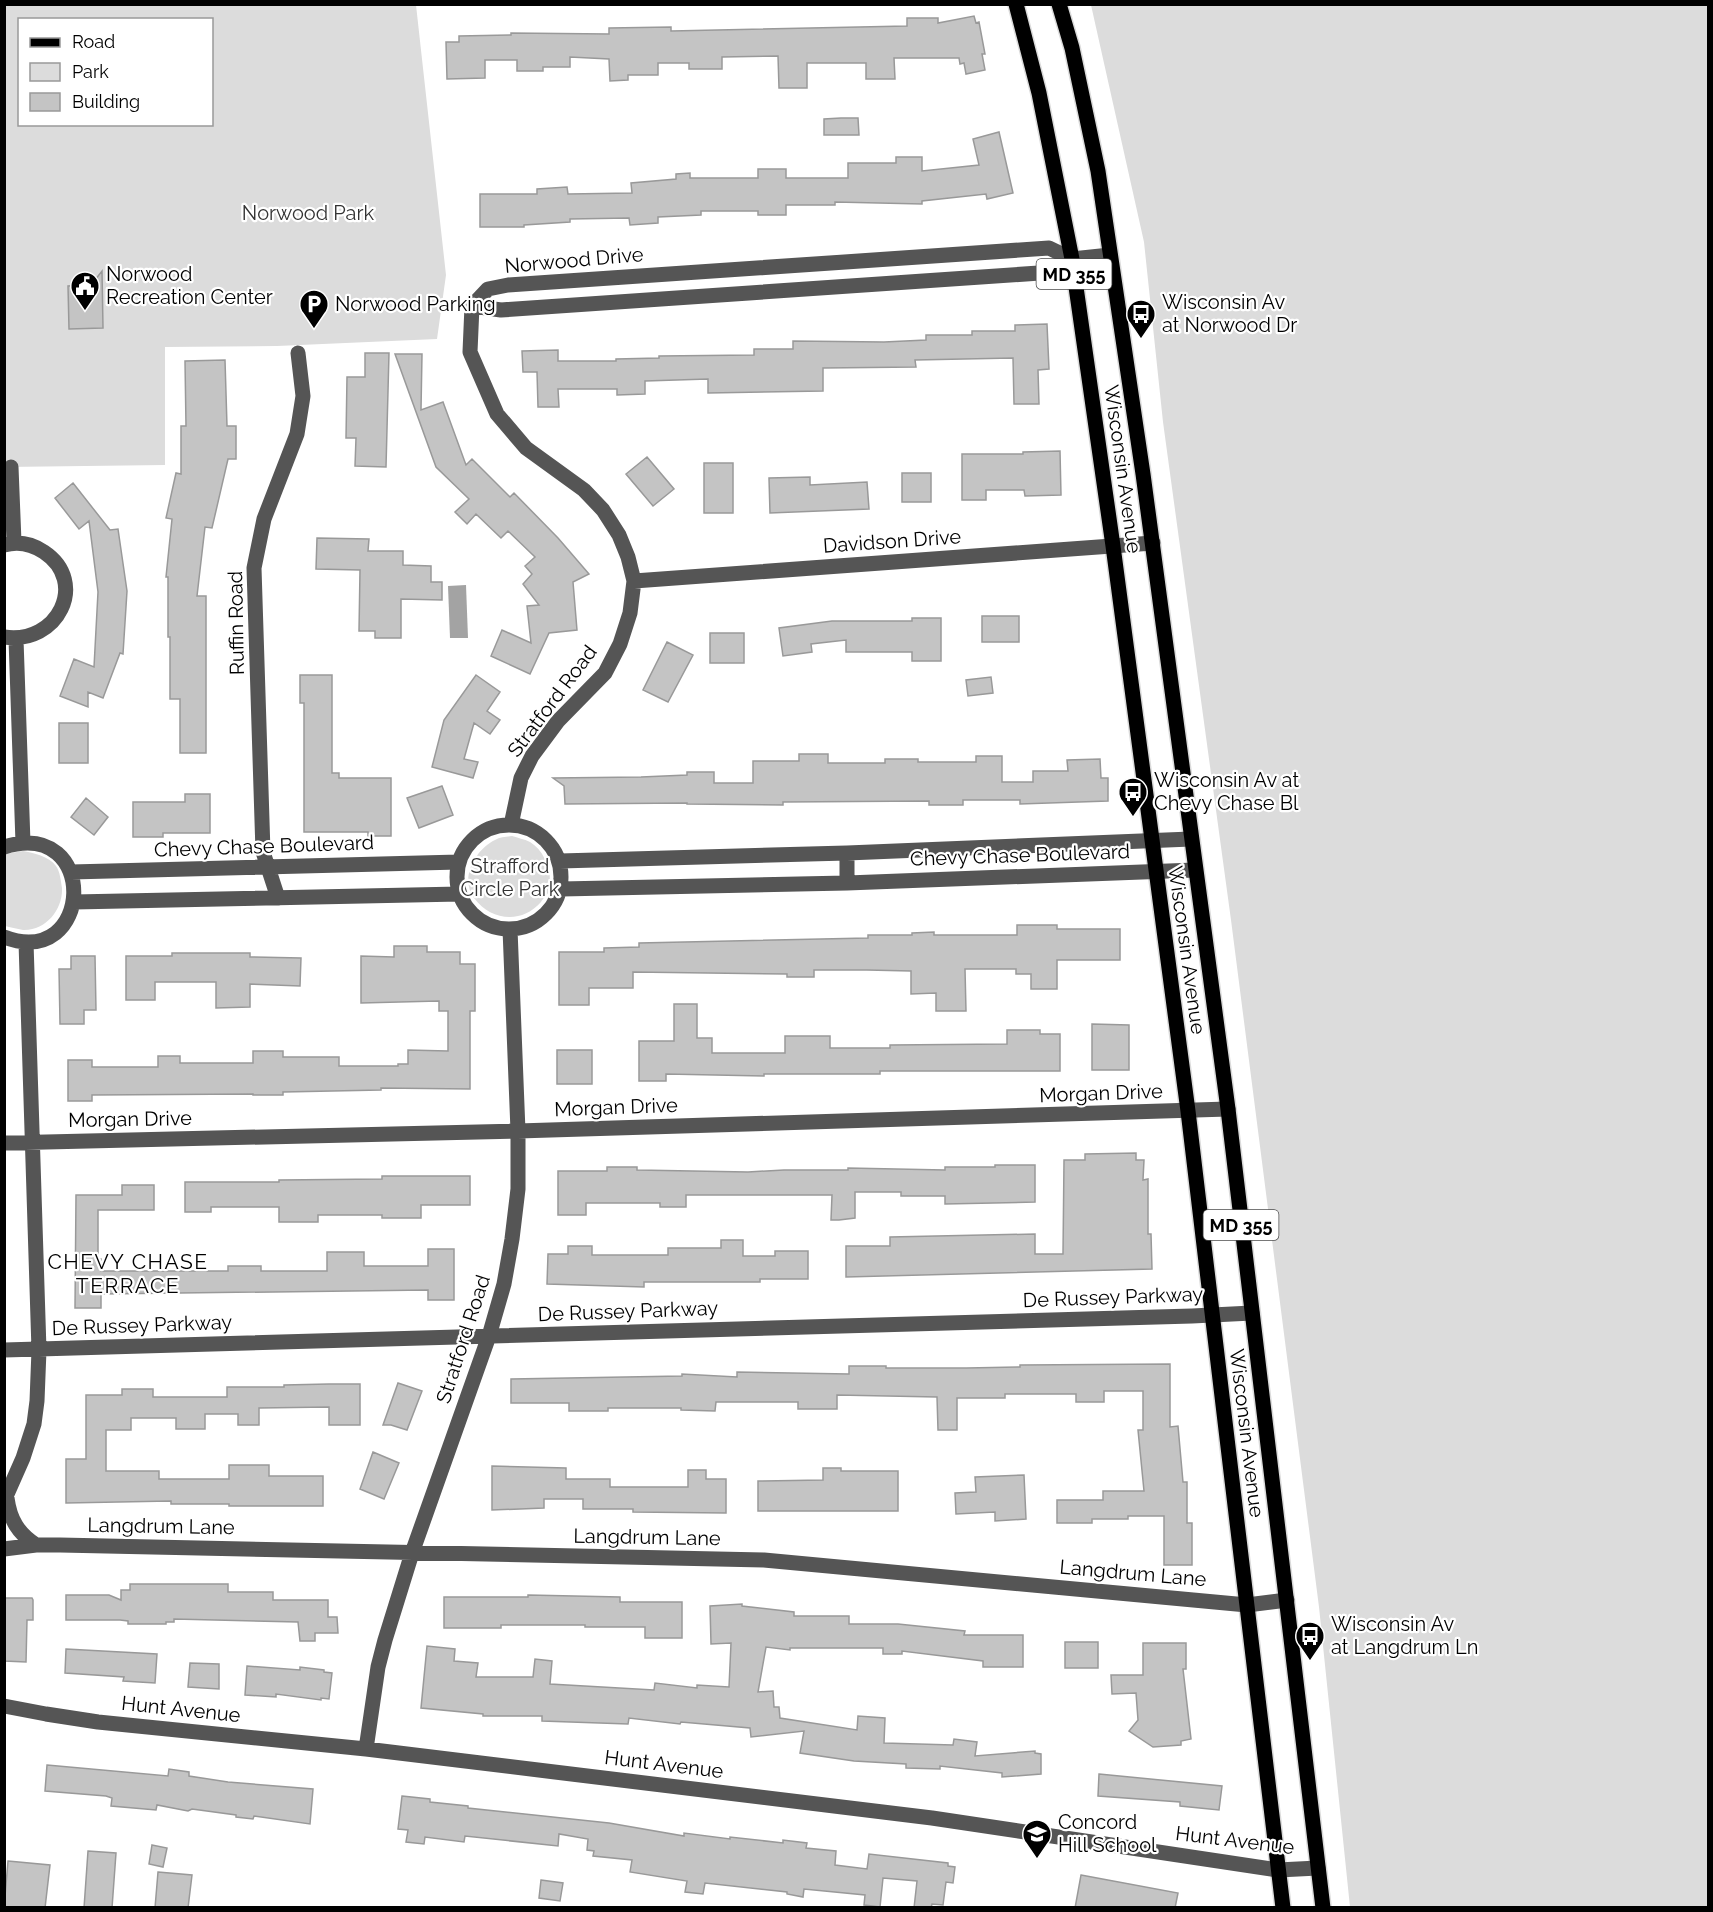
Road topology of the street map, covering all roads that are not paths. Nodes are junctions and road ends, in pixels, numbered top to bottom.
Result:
1 (1016, 4) edge
2 (1059, 4) edge
3 (1110, 255) junction
4 (862, 259) junction
5 (1071, 259) junction
6 (678, 273) junction
7 (863, 285) junction
8 (681, 298) junction
9 (472, 306) junction
10 (298, 353) dead end
11 (11, 467) dead end
12 (13, 516) junction
13 (9, 543) edge
14 (1153, 543) junction
15 (35, 546) junction
16 (1113, 546) junction
17 (633, 581) junction
18 (10, 638) edge
19 (511, 825) junction
20 (1191, 838) junction
21 (1151, 840) junction
22 (23, 843) junction
23 (4, 847) edge
24 (847, 853) junction
25 (560, 861) junction
26 (459, 862) junction
27 (269, 868) junction
28 (1195, 870) junction
29 (71, 872) junction
30 (1155, 872) junction
31 (847, 883) junction
32 (561, 889) junction
33 (460, 894) junction
34 (278, 898) junction
35 (74, 902) junction
36 (510, 929) junction
37 (4, 937) edge
38 (26, 942) junction
39 (1228, 1109) junction
40 (1188, 1111) junction
41 (518, 1131) junction
42 (33, 1142) junction
43 (4, 1143) edge
44 (1252, 1313) junction
45 (1211, 1315) junction
46 (489, 1336) junction
47 (4, 1350) edge
48 (39, 1350) junction
49 (6, 1499) edge
50 (36, 1545) junction
51 (4, 1549) edge
52 (412, 1553) junction
53 (1287, 1600) junction
54 (1247, 1605) junction
55 (4, 1706) edge
56 (366, 1749) junction
57 (1318, 1868) junction
58 (1278, 1870) junction
59 (1283, 1908) edge
60 (1323, 1908) edge

1 - 5 main road, Wisconsin Avenue / MD 355
2 - 3 main road, Wisconsin Avenue / MD 355
3 - 5 street, Norwood Drive
3 - 14 main road, Wisconsin Avenue / MD 355
4 - 5 street, Norwood Drive
4 - 6 street, Norwood Drive
4 - 7 street
5 - 7 street, Norwood Drive
5 - 16 main road, Wisconsin Avenue / MD 355
6 - 8 street
6 - 9 street, Norwood Drive
7 - 8 street, Norwood Drive
8 - 9 street, Norwood Drive
9 - 17 street, Stratford Road
10 - 27 street, Ruffin Road
11 - 12 street
12 - 13 street
12 - 15 street
13 - 15 street
14 - 16 street, Davidson Drive
14 - 20 main road, Wisconsin Avenue / MD 355
15 - 18 street
16 - 17 street, Davidson Drive
16 - 21 main road, Wisconsin Avenue / MD 355
17 - 19 street, Stratford Road
18 - 22 street
19 - 25 street
19 - 26 street
20 - 21 street, Chevy Chase Boulevard
20 - 28 main road, Wisconsin Avenue / MD 355
21 - 24 street, Chevy Chase Boulevard
21 - 30 main road, Wisconsin Avenue / MD 355
22 - 23 street
22 - 29 street
24 - 25 street, Chevy Chase Boulevard
24 - 31 street
25 - 32 street
26 - 27 street, Chevy Chase Boulevard
26 - 33 street
27 - 29 street, Chevy Chase Boulevard
27 - 34 street, Ruffin Road
28 - 30 street, Chevy Chase Boulevard
28 - 39 main road, Wisconsin Avenue / MD 355
29 - 35 street
30 - 31 street, Chevy Chase Boulevard
30 - 40 main road, Wisconsin Avenue / MD 355
31 - 32 street, Chevy Chase Boulevard
32 - 36 street
33 - 34 street
33 - 36 street
34 - 35 street
35 - 38 street
36 - 41 street, Stratford Road
37 - 38 street
38 - 42 street
39 - 40 street, Morgan Drive
39 - 44 main road, Wisconsin Avenue / MD 355
40 - 41 street, Morgan Drive
40 - 45 main road, Wisconsin Avenue / MD 355
41 - 42 street, Morgan Drive
41 - 46 street, Stratford Road
42 - 43 street, Morgan Drive
42 - 48 street
44 - 45 street, De Russey Parkway
44 - 53 main road, Wisconsin Avenue / MD 355
45 - 46 street, De Russey Parkway
45 - 54 main road, Wisconsin Avenue / MD 355
46 - 48 street, De Russey Parkway
46 - 52 street, Stratford Road
47 - 48 street, De Russey Parkway
48 - 49 street
49 - 50 street
50 - 51 street, Langdrum Lane
50 - 52 street, Langdrum Lane
52 - 54 street, Langdrum Lane
52 - 56 street, Stratford Road
53 - 54 street, Langdrum Lane
53 - 57 main road, Wisconsin Avenue / MD 355
54 - 58 main road, Wisconsin Avenue / MD 355
55 - 56 street, Hunt Avenue
56 - 58 street, Hunt Avenue
57 - 58 street, Hunt Avenue
57 - 60 main road, Wisconsin Avenue / MD 355
58 - 59 main road, Wisconsin Avenue / MD 355

